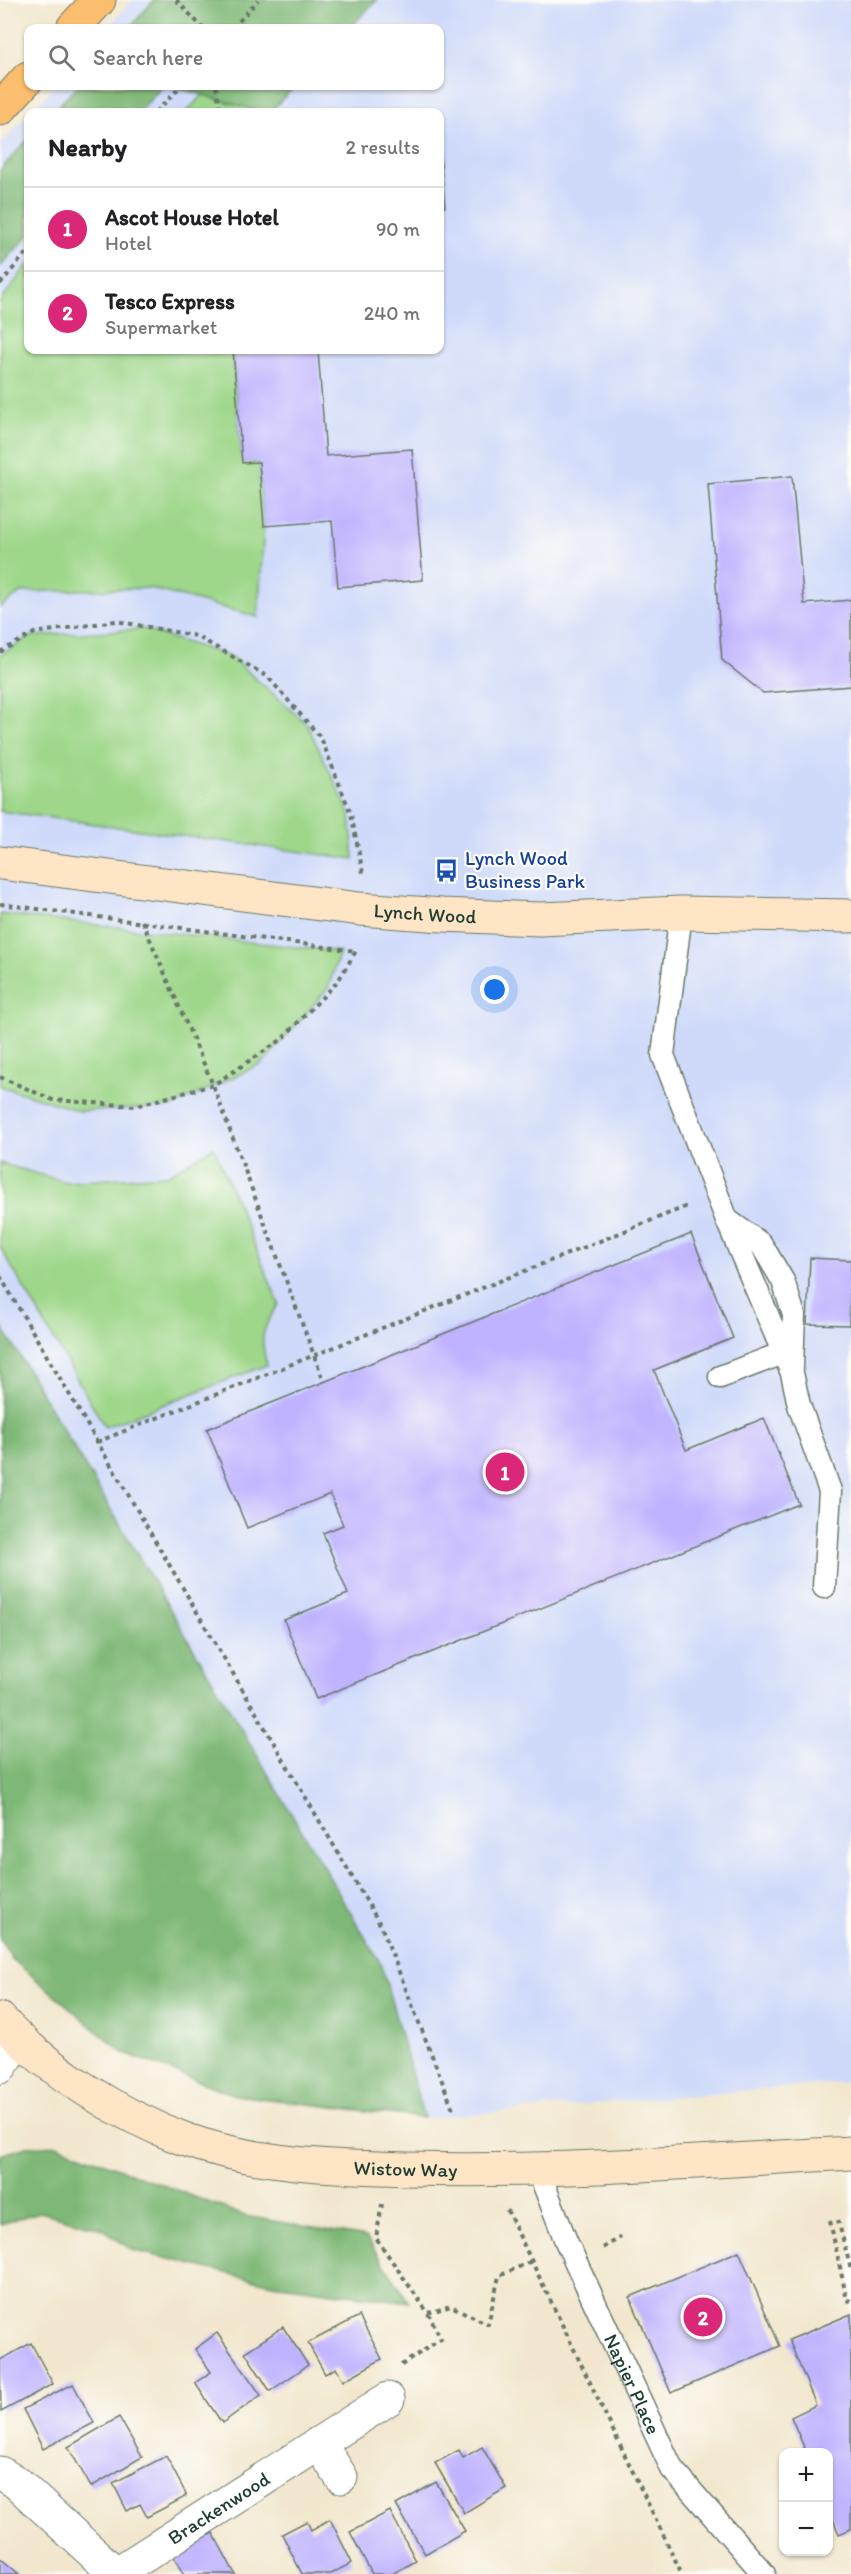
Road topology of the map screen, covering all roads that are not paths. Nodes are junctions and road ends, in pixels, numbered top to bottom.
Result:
1 (99, 0) edge
2 (77, 24) edge
3 (24, 82) edge
4 (0, 109) edge
5 (0, 863) edge
6 (681, 913) junction
7 (851, 916) edge
8 (788, 1363) junction
9 (720, 1377) dead end
10 (824, 1587) dead end
11 (10, 2029) edge
12 (0, 2067) edge
13 (851, 2153) edge
14 (538, 2170) junction
15 (388, 2398) road end
16 (319, 2443) junction
17 (342, 2477) dead end
18 (6, 2487) edge
19 (116, 2574) edge
20 (764, 2574) edge

1 - 2 main road
3 - 4 main road
5 - 6 street, Lynch Wood
6 - 7 street, Lynch Wood
6 - 8 lane
8 - 9 lane
8 - 10 lane
11 - 12 street
11 - 14 street, Wistow Way
13 - 14 street, Wistow Way
14 - 20 lane, Napier Place
15 - 16 street, Brackenwood
16 - 17 street
16 - 19 street, Brackenwood
18 - 19 street, Brackenwood

